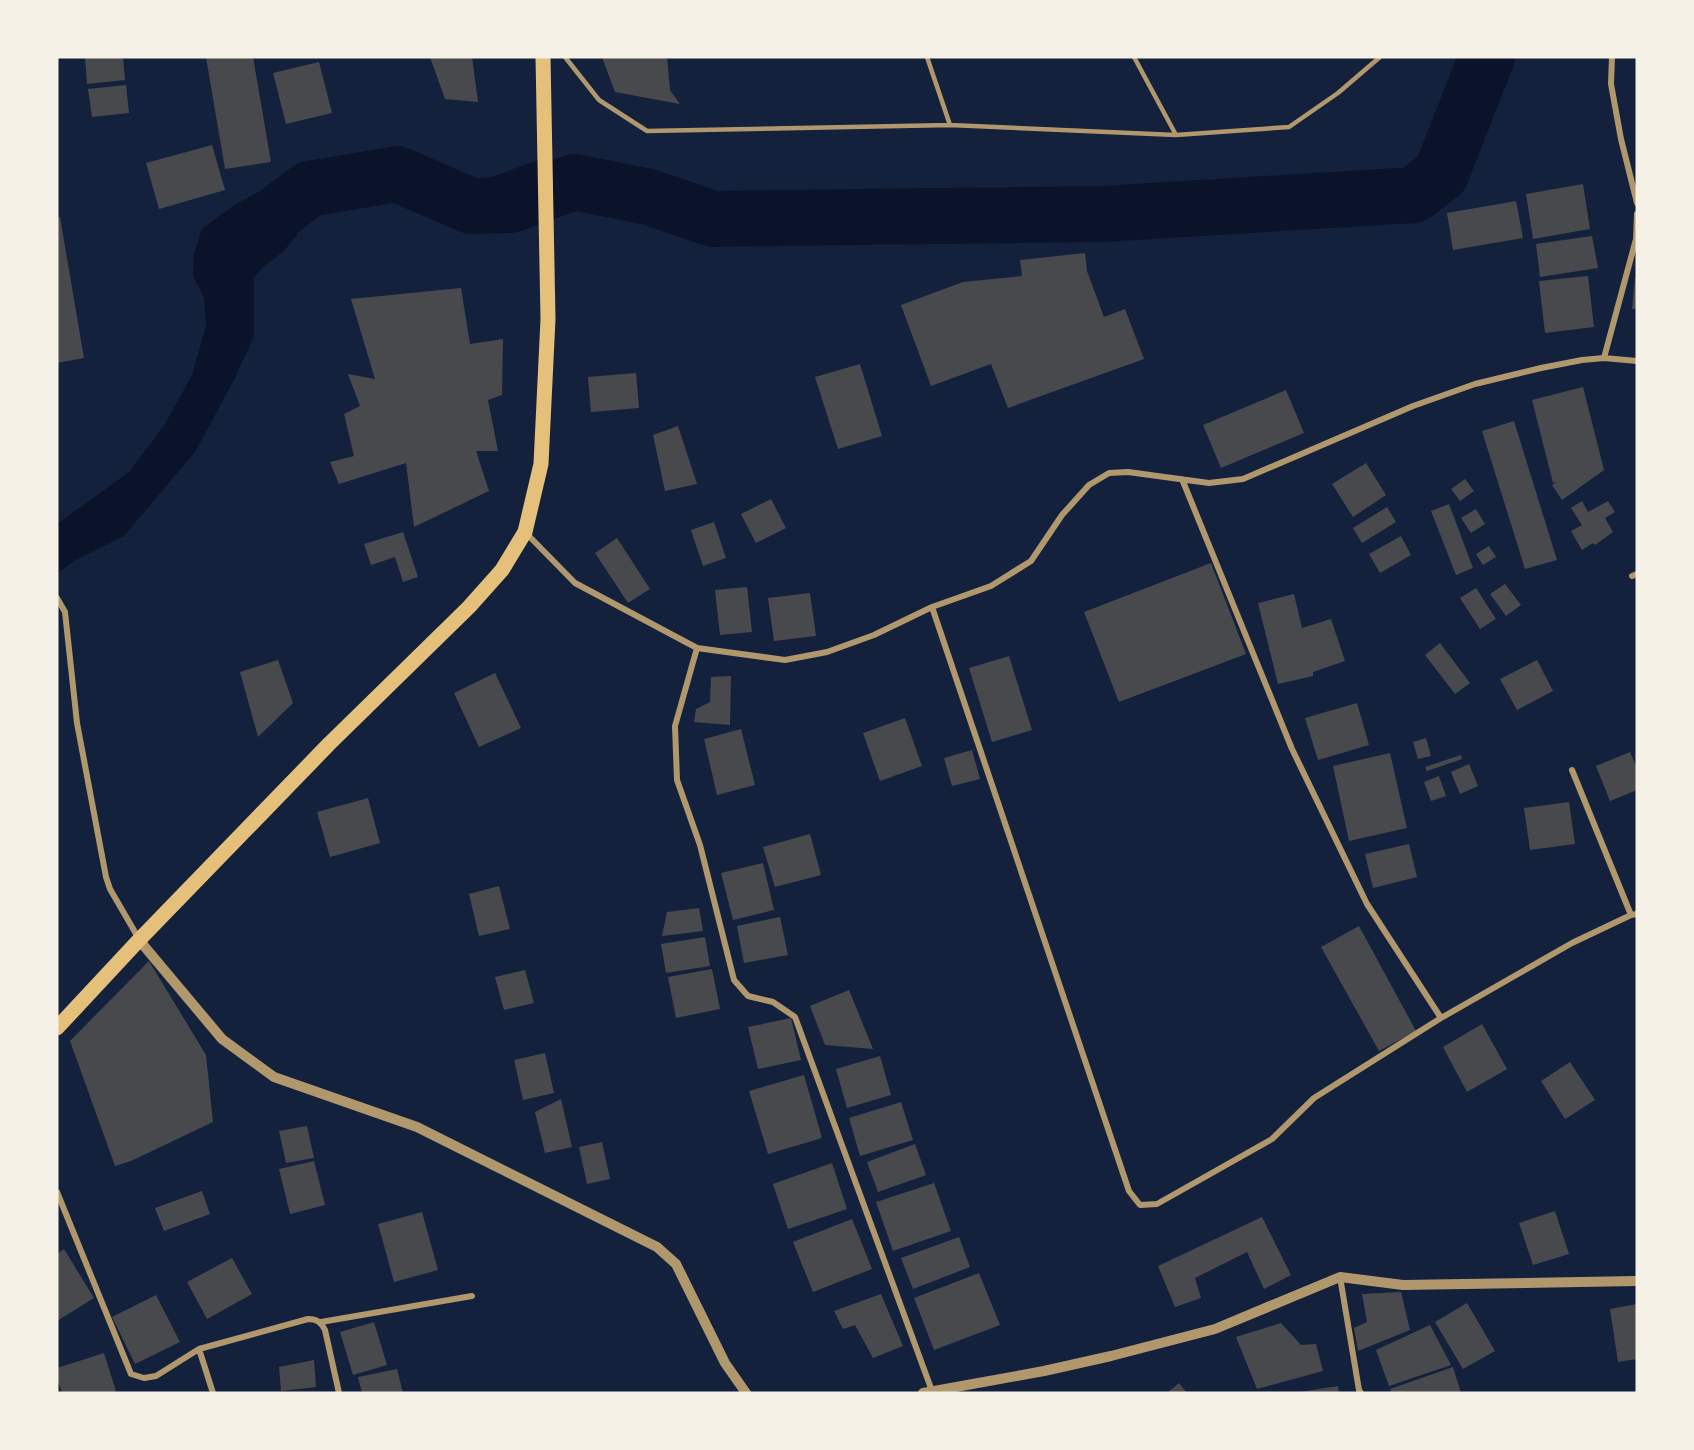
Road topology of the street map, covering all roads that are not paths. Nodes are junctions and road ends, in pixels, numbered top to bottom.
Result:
1 (565, 57) edge
2 (927, 57) edge
3 (1134, 57) edge
4 (1380, 57) edge
5 (1612, 57) edge
6 (543, 63) edge
7 (950, 125) junction
8 (1176, 135) junction
9 (1637, 203) edge
10 (1637, 214) edge
11 (1604, 358) junction
12 (1637, 361) edge
13 (1182, 479) junction
14 (525, 532) junction
15 (57, 598) edge
16 (932, 607) junction
17 (697, 648) junction
18 (1572, 771) dead end
19 (1634, 915) edge
20 (139, 940) junction
21 (1441, 1018) junction
22 (57, 1028) edge
23 (57, 1192) edge
24 (1340, 1277) junction
25 (1637, 1281) edge
26 (472, 1296) dead end
27 (321, 1322) junction
28 (199, 1349) junction
29 (928, 1392) edge
30 (213, 1393) edge
31 (339, 1393) edge
32 (746, 1393) edge
33 (1361, 1393) edge

1 - 7 lane
2 - 7 lane
3 - 8 lane
4 - 8 lane
5 - 9 street
6 - 14 main road
7 - 8 lane
10 - 11 street
11 - 12 street
11 - 13 street
13 - 16 street
13 - 21 street
14 - 17 street
14 - 20 main road
15 - 20 street
16 - 17 street
16 - 21 street
17 - 29 street
18 - 19 street
19 - 21 street
20 - 22 main road
20 - 32 street
23 - 28 street
24 - 25 street
24 - 29 street
24 - 33 street
26 - 27 street
27 - 28 street
27 - 31 street
28 - 30 street

